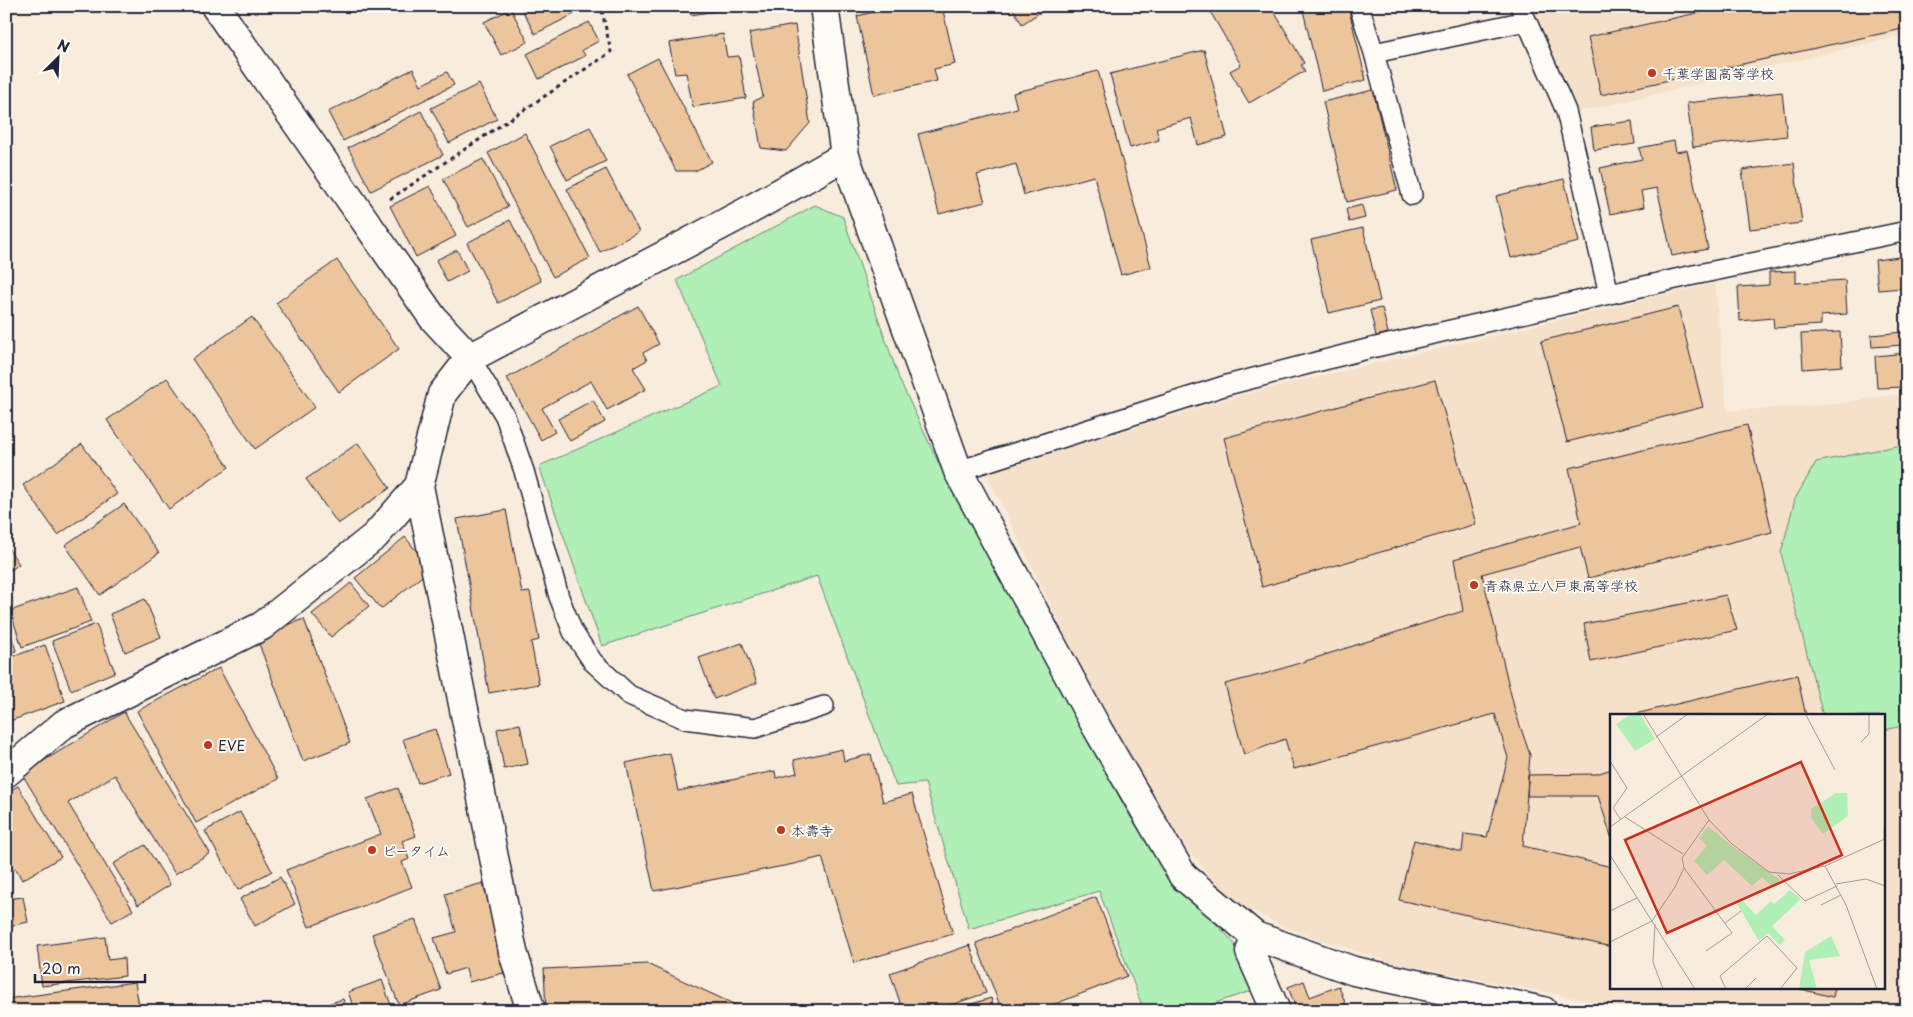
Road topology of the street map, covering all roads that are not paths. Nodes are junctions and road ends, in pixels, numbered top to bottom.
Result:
1 (215, 6) edge
2 (824, 6) edge
3 (1359, 6) edge
4 (1523, 14) edge
5 (1374, 53) junction
6 (845, 156) junction
7 (1412, 195) dead end
8 (1907, 231) edge
9 (1609, 294) junction
10 (470, 358) junction
11 (958, 472) junction
12 (419, 486) junction
13 (824, 706) dead end
14 (6, 773) edge
15 (1255, 936) junction
16 (531, 1011) edge
17 (1276, 1011) edge
18 (1543, 1011) edge

1 - 10 street
2 - 6 street
3 - 5 lane
4 - 5 lane
4 - 9 lane
5 - 7 lane
6 - 10 street
6 - 11 street
8 - 9 lane
9 - 11 lane
10 - 12 street
10 - 13 lane
11 - 15 street
12 - 14 street
12 - 16 street
15 - 17 street
15 - 18 street

